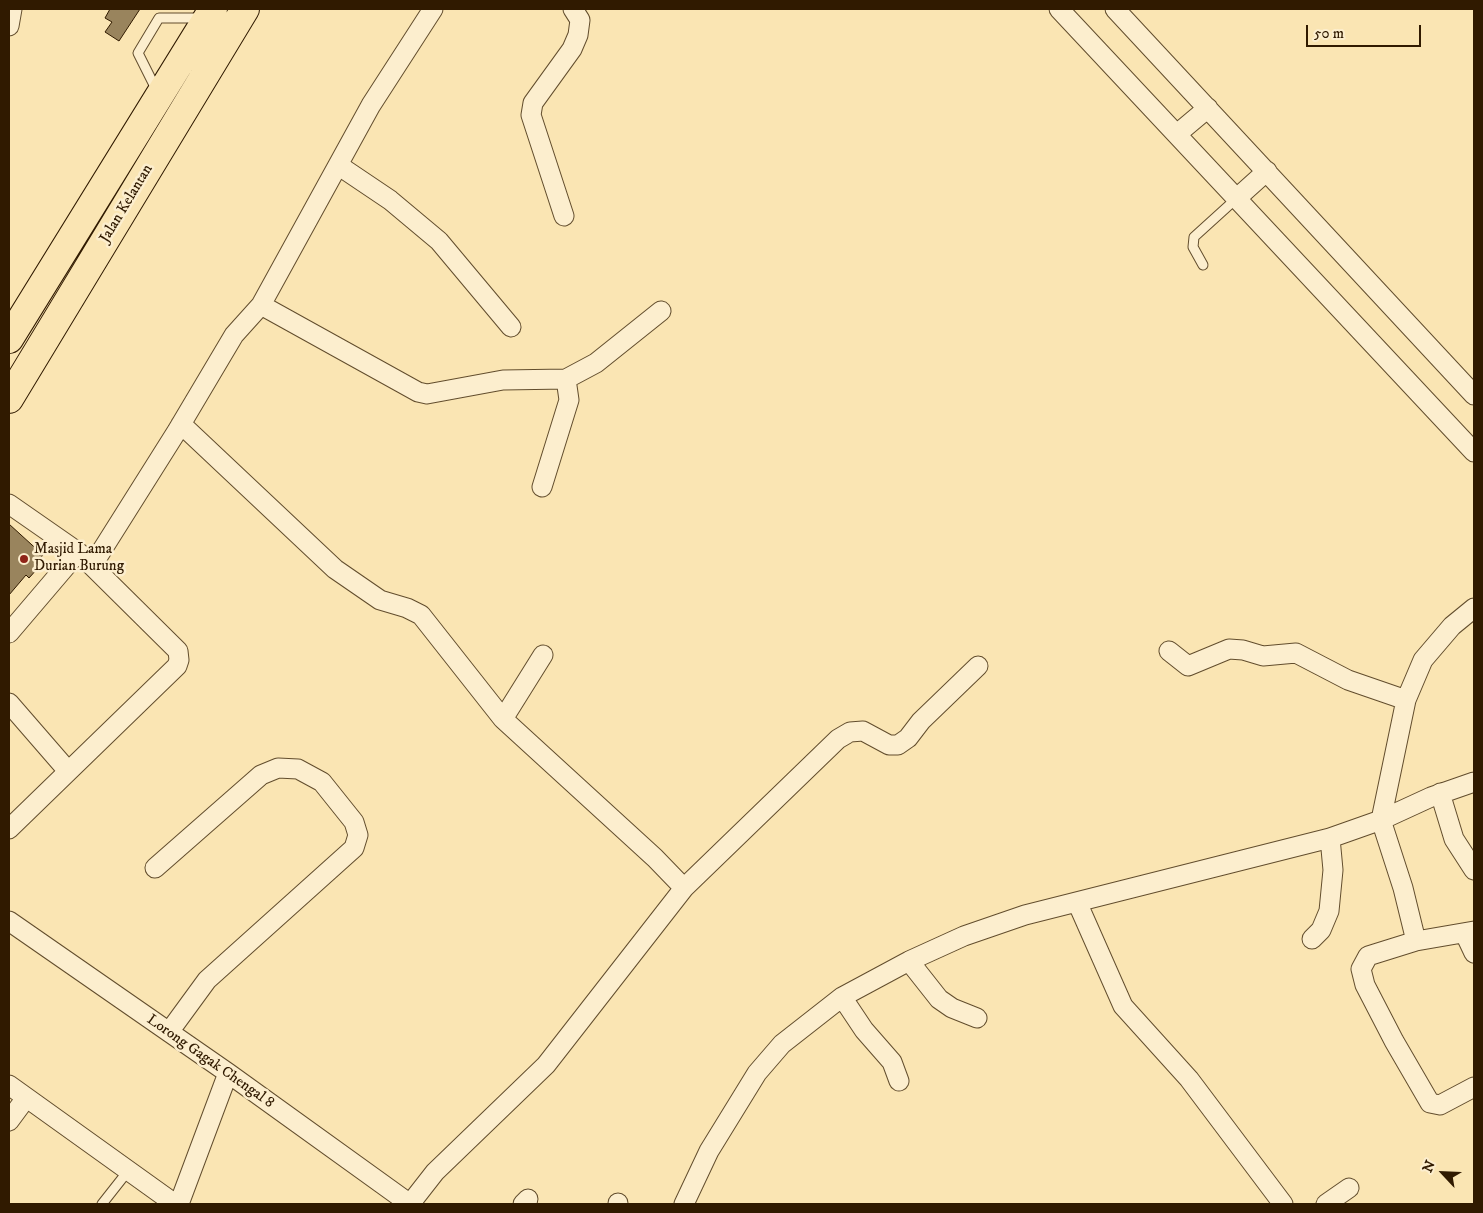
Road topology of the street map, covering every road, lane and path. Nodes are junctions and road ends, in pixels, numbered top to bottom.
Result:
1 (12, 9) edge
2 (246, 9) edge
3 (433, 9) edge
4 (573, 9) edge
5 (1059, 9) edge
6 (1115, 9) edge
7 (210, 13) edge
8 (9, 26) edge
9 (160, 98) junction
10 (1208, 108) junction
11 (1177, 134) junction
12 (338, 165) junction
13 (1267, 171) junction
14 (1237, 198) junction
15 (564, 216) dead end
16 (1203, 265) dead end
17 (261, 305) junction
18 (661, 311) dead end
19 (13, 325) edge
20 (511, 327) dead end
21 (566, 379) junction
22 (1474, 395) edge
23 (9, 399) edge
24 (181, 424) junction
25 (1474, 452) edge
26 (542, 486) dead end
27 (9, 504) edge
28 (78, 552) junction
29 (92, 566) junction
30 (1474, 608) edge
31 (9, 633) edge
32 (1168, 651) dead end
33 (543, 655) dead end
34 (978, 666) dead end
35 (1406, 700) junction
36 (9, 703) edge
37 (503, 719) junction
38 (68, 771) junction
39 (1474, 782) edge
40 (1440, 794) junction
41 (1381, 820) junction
42 (9, 829) edge
43 (1330, 838) junction
44 (155, 868) dead end
45 (1474, 870) edge
46 (684, 888) junction
47 (1077, 902) junction
48 (9, 921) edge
49 (1469, 933) edge
50 (1312, 939) dead end
51 (1416, 941) junction
52 (1474, 953) edge
53 (909, 961) junction
54 (842, 997) junction
55 (977, 1018) dead end
56 (169, 1032) junction
57 (228, 1073) junction
58 (899, 1081) dead end
59 (9, 1085) edge
60 (1474, 1087) edge
61 (26, 1098) junction
62 (9, 1121) edge
63 (128, 1171) junction
64 (1349, 1188) dead end
65 (102, 1204) edge
66 (174, 1204) edge
67 (179, 1204) edge
68 (410, 1204) edge
69 (684, 1204) edge
70 (1283, 1204) edge
71 (1326, 1204) edge

1 - 8 street
2 - 23 highway, Jalan Kelantan
3 - 12 street
4 - 15 street
5 - 11 street
6 - 10 street
7 - 9 highway, Jalan Kelantan
7 - 9 lane
9 - 19 highway, Jalan Kelantan
10 - 11 street
10 - 13 street
11 - 14 street
12 - 17 street
12 - 20 street
13 - 14 street
13 - 22 street
14 - 16 lane
14 - 25 street
17 - 21 street
17 - 24 street
18 - 21 street
21 - 26 street
24 - 29 street
24 - 37 street
27 - 28 street
28 - 29 street
28 - 31 street
29 - 38 street
30 - 35 street
32 - 35 street
33 - 37 street
34 - 46 street
35 - 41 street
36 - 38 street
37 - 46 street
38 - 42 street
39 - 40 street
40 - 41 street
40 - 45 street
41 - 43 street
41 - 51 street
43 - 47 street
43 - 50 street
44 - 56 street
46 - 68 street
47 - 53 street
47 - 70 street
48 - 56 street, Lorong Gagak Chengal 8
49 - 51 street
49 - 52 street
51 - 60 street
53 - 54 street
53 - 55 street
54 - 58 street
54 - 69 street
56 - 57 street, Lorong Gagak Chengal 8
57 - 67 street
57 - 68 street, Lorong Gagak Chengal 8
59 - 61 street
61 - 62 street
61 - 63 street
63 - 65 lane
63 - 66 street
64 - 71 street

